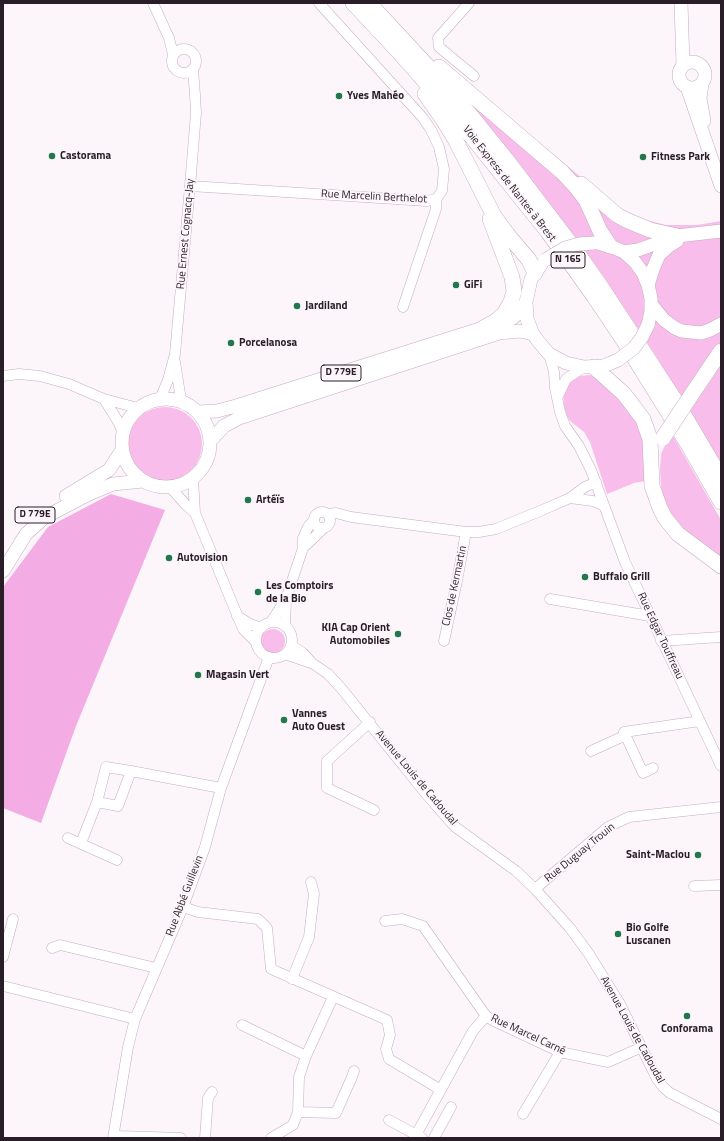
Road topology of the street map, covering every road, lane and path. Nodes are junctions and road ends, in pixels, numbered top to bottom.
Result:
1 (154, 3) edge
2 (319, 3) edge
3 (353, 3) edge
4 (369, 3) edge
5 (469, 3) edge
6 (681, 3) edge
7 (686, 3) edge
8 (385, 19) junction
9 (162, 20) junction
10 (385, 38) junction
11 (188, 49) junction
12 (173, 54) junction
13 (696, 62) junction
14 (683, 64) junction
15 (193, 70) junction
16 (181, 73) junction
17 (474, 76) dead end
18 (702, 84) junction
19 (687, 87) junction
20 (196, 113) junction
21 (721, 168) edge
22 (562, 172) junction
23 (190, 186) junction
24 (721, 186) edge
25 (482, 193) junction
26 (436, 199) junction
27 (719, 232) edge
28 (698, 234) junction
29 (677, 236) junction
30 (617, 249) junction
31 (535, 273) junction
32 (648, 285) junction
33 (526, 302) junction
34 (651, 304) junction
35 (403, 307) dead end
36 (721, 324) edge
37 (483, 328) junction
38 (533, 334) junction
39 (721, 351) edge
40 (175, 354) junction
41 (549, 354) junction
42 (595, 367) junction
43 (3, 376) edge
44 (557, 398) junction
45 (104, 399) junction
46 (160, 399) junction
47 (181, 400) junction
48 (138, 408) junction
49 (198, 412) junction
50 (123, 434) junction
51 (211, 440) junction
52 (122, 450) junction
53 (721, 478) edge
54 (193, 479) junction
55 (143, 481) junction
56 (596, 482) junction
57 (171, 488) junction
58 (570, 498) junction
59 (721, 502) edge
60 (604, 506) junction
61 (660, 508) junction
62 (195, 513) junction
63 (328, 514) junction
64 (351, 517) junction
65 (313, 521) junction
66 (326, 527) junction
67 (466, 532) junction
68 (303, 548) junction
69 (3, 556) edge
70 (721, 566) edge
71 (3, 572) edge
72 (286, 599) junction
73 (550, 599) dead end
74 (237, 616) junction
75 (650, 616) junction
76 (271, 622) junction
77 (285, 626) junction
78 (261, 628) junction
79 (721, 637) edge
80 (444, 641) dead end
81 (661, 641) junction
82 (256, 642) junction
83 (288, 650) junction
84 (269, 657) junction
85 (700, 721) junction
86 (370, 722) junction
87 (626, 735) junction
88 (592, 751) dead end
89 (721, 766) edge
90 (653, 768) dead end
91 (131, 771) junction
92 (222, 788) junction
93 (97, 802) junction
94 (721, 807) edge
95 (374, 810) dead end
96 (68, 838) dead end
97 (81, 843) junction
98 (117, 860) dead end
99 (311, 882) dead end
100 (721, 885) edge
101 (694, 886) dead end
102 (535, 889) junction
103 (183, 907) junction
104 (13, 919) dead end
105 (385, 921) dead end
106 (52, 948) dead end
107 (3, 957) edge
108 (156, 968) junction
109 (292, 979) junction
110 (3, 986) edge
111 (333, 997) junction
112 (486, 1016) junction
113 (135, 1020) junction
114 (242, 1025) dead end
115 (642, 1047) junction
116 (560, 1052) junction
117 (306, 1056) junction
118 (354, 1071) dead end
119 (441, 1090) junction
120 (212, 1092) dead end
121 (451, 1107) dead end
122 (298, 1112) junction
123 (523, 1114) dead end
124 (721, 1119) edge
125 (389, 1120) dead end
126 (113, 1136) edge
127 (419, 1136) edge
128 (181, 1138) edge
129 (205, 1138) edge
130 (271, 1138) edge
131 (434, 1138) edge

1 - 9 street
2 - 26 street, Rue Marcelin Berthelot
3 - 10 highway, Voie Express de Nantes à Brest / N 165
4 - 8 highway, Voie Express de Nantes à Brest / N 165
5 - 17 street
6 - 14 main road
7 - 13 main road
8 - 22 highway
8 - 53 highway, Voie Express de Nantes à Brest / N 165
9 - 11 street
9 - 12 street
10 - 25 highway
10 - 59 highway, Voie Express de Nantes à Brest / N 165
11 - 12 street
11 - 15 street
12 - 16 street
13 - 14 main road
13 - 18 main road
14 - 19 main road
15 - 16 street
15 - 20 street, Rue Ernest Cognacq-Jay
16 - 20 street, Rue Ernest Cognacq-Jay
18 - 19 main road
18 - 21 main road
19 - 24 main road
20 - 23 street, Rue Ernest Cognacq-Jay
22 - 29 highway
22 - 30 highway
23 - 26 street, Rue Marcelin Berthelot
23 - 40 street, Rue Ernest Cognacq-Jay
25 - 31 highway
25 - 37 highway
26 - 35 street
27 - 28 main road
28 - 29 main road
28 - 32 main road
29 - 30 main road
30 - 31 main road, bridge
30 - 32 main road
31 - 33 main road
32 - 34 main road
33 - 37 main road, D 779E
33 - 38 main road
34 - 36 main road
34 - 42 main road, bridge
37 - 49 main road, D 779E
38 - 41 main road
38 - 51 main road, D 779E
39 - 61 highway, bridge
40 - 46 street, Rue Ernest Cognacq-Jay
40 - 47 street, Rue Ernest Cognacq-Jay
41 - 42 main road
41 - 44 street, Rue Edgar Touffreau
42 - 44 street
42 - 61 highway
43 - 45 street
44 - 56 street, Rue Edgar Touffreau
45 - 48 street
45 - 50 street
46 - 47 main road
46 - 48 main road
47 - 49 main road
48 - 50 main road
49 - 51 main road
50 - 52 main road
51 - 54 main road
52 - 55 main road
52 - 69 main road, D 779E
54 - 57 main road
54 - 62 street
55 - 57 main road
55 - 71 main road, D 779E
56 - 58 street
56 - 60 street, Rue Edgar Touffreau
57 - 62 street
58 - 60 street
58 - 67 street
60 - 75 street, Rue Edgar Touffreau
61 - 70 highway
62 - 74 street
63 - 64 street
63 - 65 street
63 - 66 street
64 - 66 street
64 - 67 street
65 - 66 street
65 - 68 street
66 - 68 street
67 - 80 street, Clos de Kermartin
68 - 72 street
72 - 76 street
72 - 77 street
73 - 75 street
74 - 78 street
74 - 82 street
75 - 81 street, Rue Edgar Touffreau
76 - 77 street
76 - 78 street
77 - 83 street
78 - 82 street
79 - 81 street
81 - 85 street, Rue Edgar Touffreau
82 - 84 street
83 - 84 street
83 - 86 street, Avenue Louis de Cadoudal
84 - 92 street, Rue Abbé Guillevin
85 - 87 street
85 - 89 street, Rue Edgar Touffreau
86 - 95 street
86 - 102 street, Avenue Louis de Cadoudal
87 - 88 street
87 - 90 street
91 - 92 street
91 - 93 street
91 - 93 street
92 - 103 street, Rue Abbé Guillevin
93 - 97 street
94 - 102 street, Rue Duguay Trouin
96 - 97 street
97 - 98 street
99 - 109 street
100 - 101 street
102 - 115 street, Avenue Louis de Cadoudal
103 - 108 street, Rue Abbé Guillevin
103 - 109 street
104 - 107 street
105 - 112 street, Rue Marcel Carné
106 - 108 street
108 - 113 street, Rue Abbé Guillevin
109 - 111 street
110 - 113 street
111 - 117 street
111 - 119 street
112 - 116 street, Rue Marcel Carné
112 - 119 street
113 - 126 street, Rue Abbé Guillevin
114 - 117 street
115 - 116 street, Rue Marcel Carné
115 - 124 street, Avenue Louis de Cadoudal
116 - 123 street
117 - 122 street
118 - 122 street
119 - 127 street
120 - 129 street
121 - 131 street
122 - 130 street
125 - 127 street
126 - 128 street

